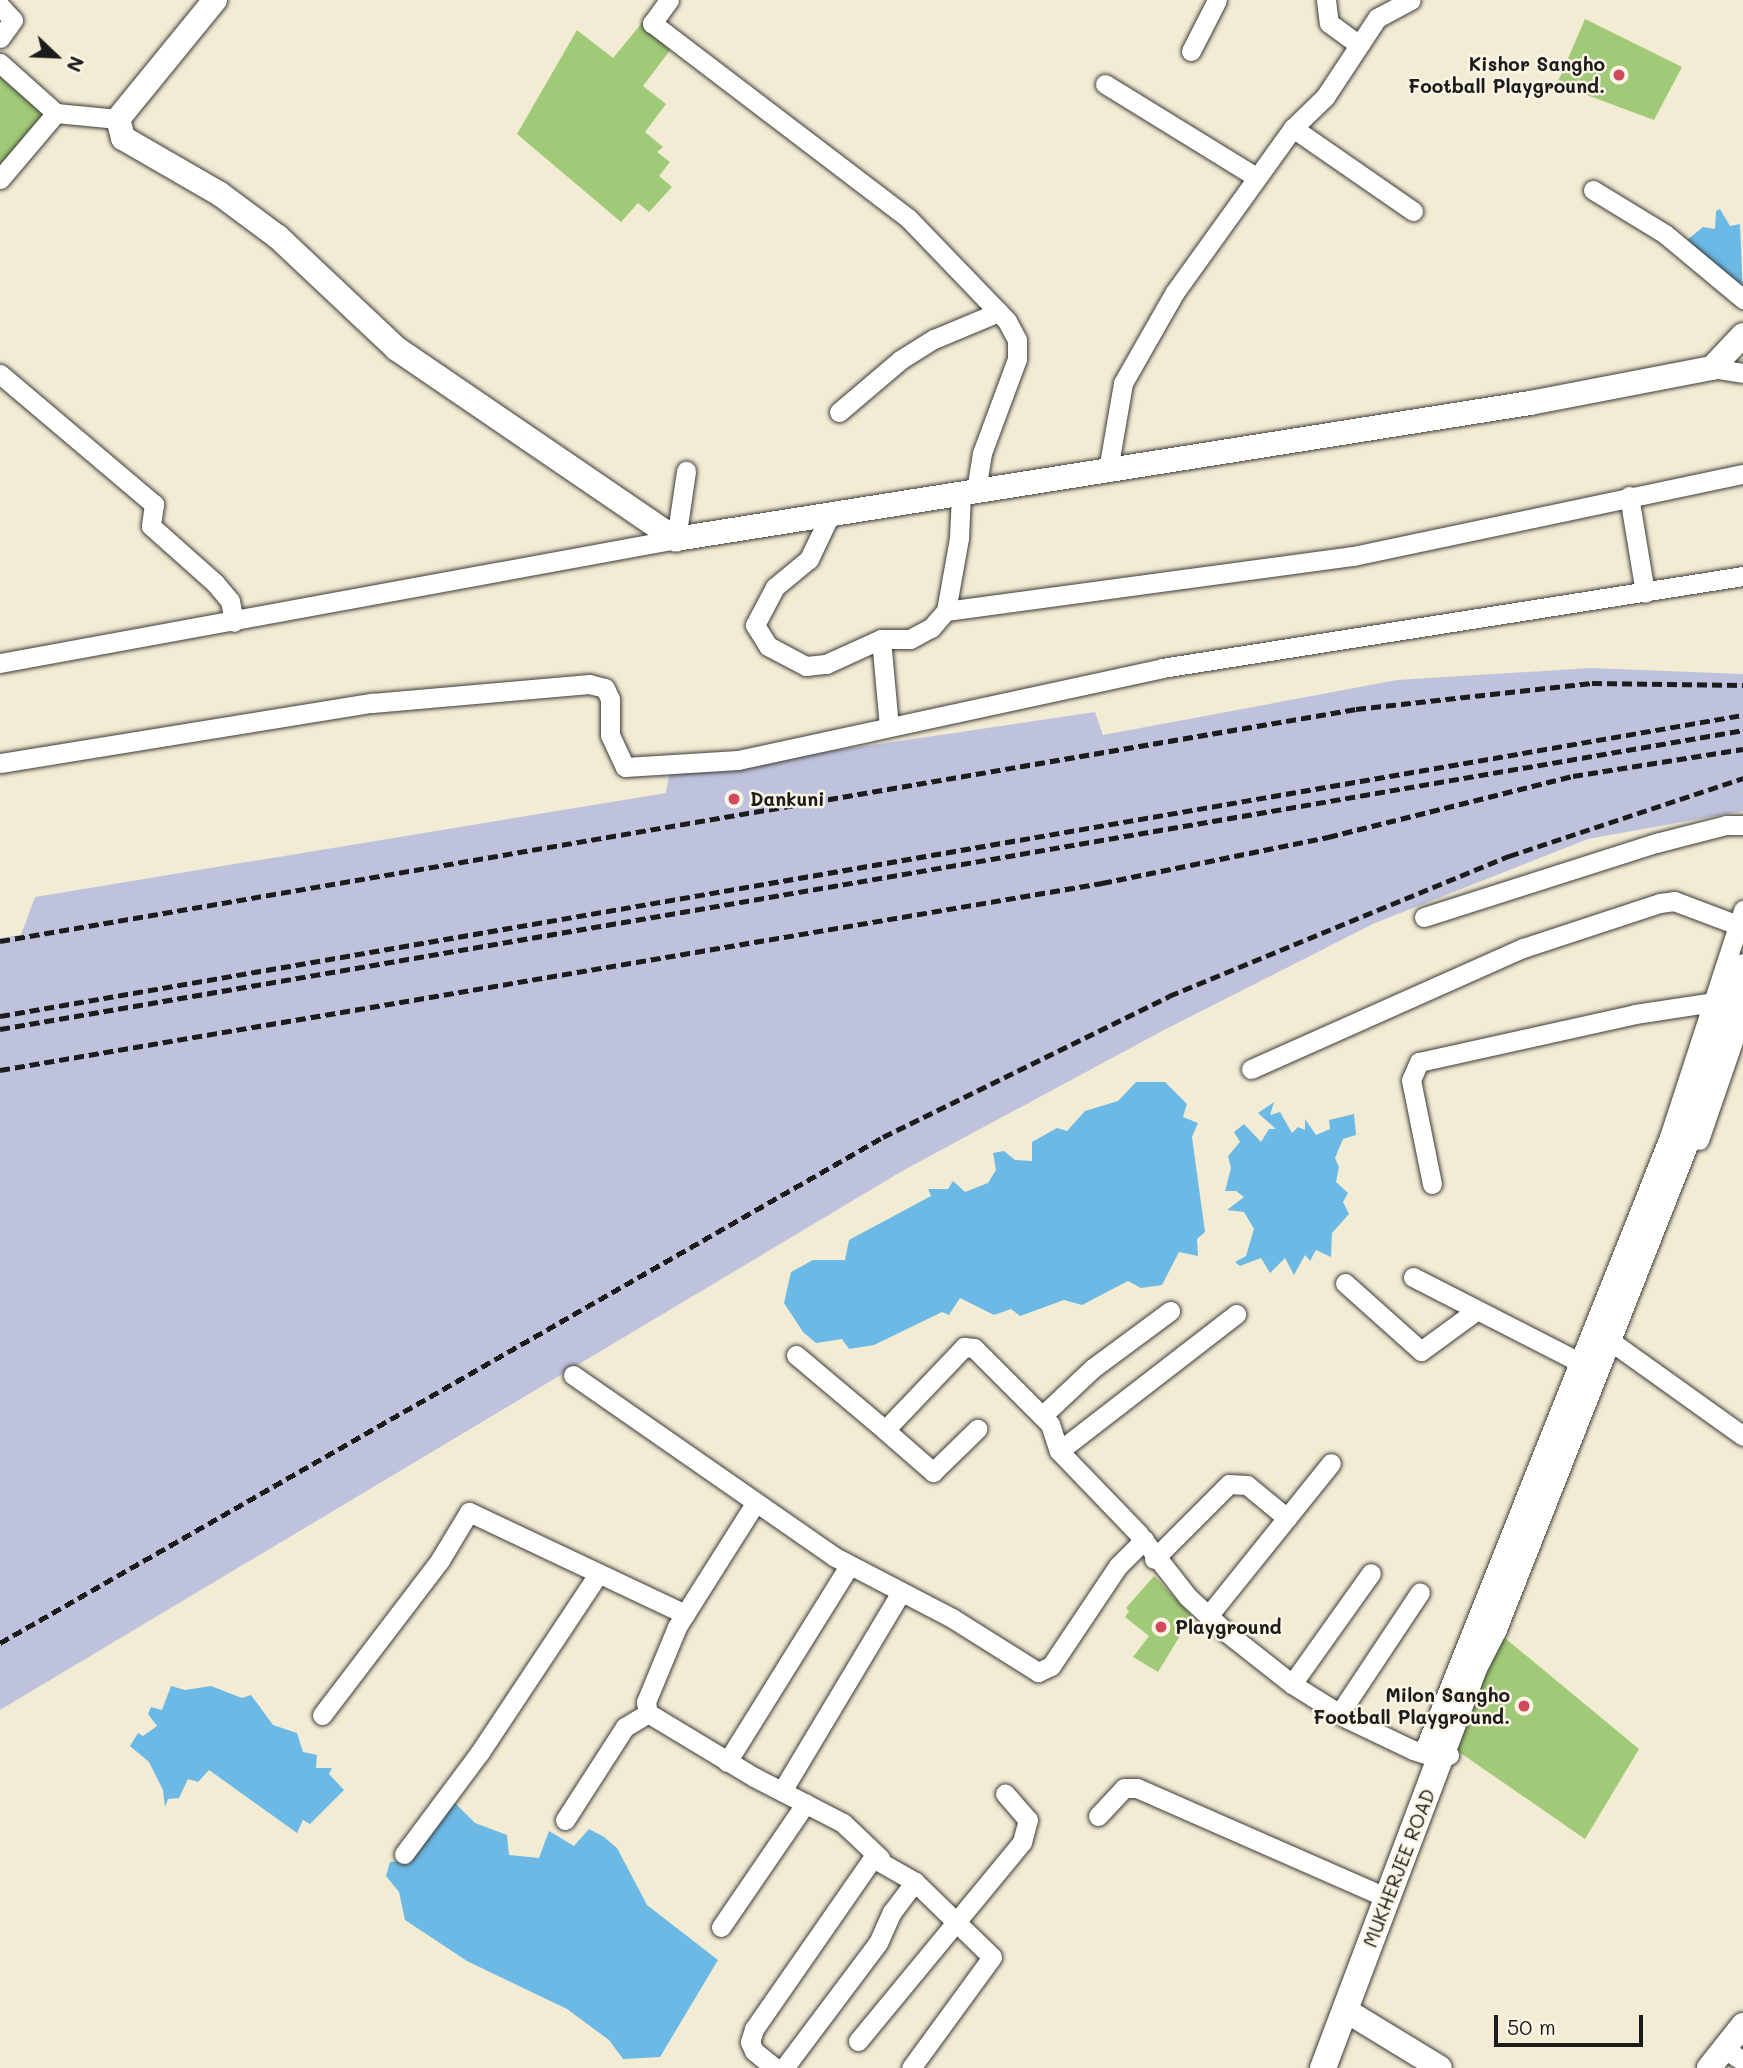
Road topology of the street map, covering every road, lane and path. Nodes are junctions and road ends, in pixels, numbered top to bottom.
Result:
1 (215, 0) edge
2 (669, 0) edge
3 (1217, 0) edge
4 (1326, 0) edge
5 (1411, 0) edge
6 (0, 6) edge
7 (0, 38) edge
8 (1359, 45) junction
9 (1191, 51) dead end
10 (0, 63) edge
11 (1105, 84) dead end
12 (57, 113) junction
13 (118, 119) junction
14 (1293, 128) junction
15 (1256, 177) junction
16 (0, 179) edge
17 (1593, 190) dead end
18 (1413, 211) dead end
19 (1743, 299) edge
20 (999, 312) junction
21 (1743, 335) edge
22 (1712, 368) junction
23 (1743, 373) edge
24 (0, 374) edge
25 (839, 412) dead end
26 (1108, 470) junction
27 (686, 471) dead end
28 (1743, 474) edge
29 (968, 491) junction
30 (1629, 496) junction
31 (829, 517) junction
32 (676, 539) junction
33 (1743, 576) edge
34 (1645, 593) junction
35 (946, 611) junction
36 (234, 622) junction
37 (881, 639) junction
38 (0, 663) edge
39 (889, 727) junction
40 (0, 763) edge
41 (1743, 825) edge
42 (1424, 917) dead end
43 (1741, 920) edge
44 (1743, 967) edge
45 (1713, 1002) junction
46 (1743, 1012) edge
47 (1737, 1054) edge
48 (1251, 1069) dead end
49 (1432, 1184) dead end
50 (1413, 1277) dead end
51 (1346, 1283) dead end
52 (1477, 1310) junction
53 (1170, 1311) dead end
54 (1236, 1314) dead end
55 (1616, 1345) junction
56 (796, 1355) dead end
57 (1577, 1361) junction
58 (573, 1375) dead end
59 (1042, 1416) junction
60 (977, 1429) dead end
61 (885, 1430) junction
62 (1743, 1436) edge
63 (1059, 1451) junction
64 (1331, 1463) dead end
65 (754, 1505) junction
66 (1287, 1518) junction
67 (1144, 1540) junction
68 (1154, 1559) junction
69 (849, 1566) junction
70 (1371, 1573) dead end
71 (597, 1576) junction
72 (901, 1592) junction
73 (1420, 1592) dead end
74 (685, 1614) junction
75 (1209, 1616) junction
76 (1292, 1684) junction
77 (648, 1713) junction
78 (1339, 1714) junction
79 (322, 1716) dead end
80 (1432, 1756) junction
81 (727, 1762) junction
82 (782, 1791) junction
83 (1005, 1794) dead end
84 (806, 1802) junction
85 (1098, 1816) dead end
86 (565, 1820) dead end
87 (404, 1854) dead end
88 (880, 1858) junction
89 (915, 1882) junction
90 (1387, 1898) junction
91 (958, 1923) junction
92 (721, 1927) dead end
93 (1345, 2010) junction
94 (1743, 2025) edge
95 (858, 2041) dead end
96 (1725, 2060) edge
97 (775, 2068) edge
98 (784, 2068) edge
99 (911, 2068) edge
100 (1323, 2068) edge
101 (1440, 2068) edge

1 - 13 street
2 - 20 street
3 - 9 street
4 - 8 street
5 - 8 street
6 - 7 street
8 - 14 street
10 - 12 street
11 - 15 street
12 - 13 street
12 - 16 street
13 - 32 street
14 - 15 street
14 - 18 street
15 - 26 street
17 - 19 street
20 - 25 street
20 - 29 street
21 - 22 street
22 - 23 street
22 - 26 street
24 - 36 street
26 - 29 street
27 - 32 street
28 - 30 street
29 - 31 street
29 - 35 street
30 - 34 street
30 - 35 street
31 - 32 street
31 - 37 street
32 - 36 street
33 - 34 street
34 - 39 street
35 - 37 street
36 - 38 street
37 - 39 street
39 - 40 street
41 - 42 street
43 - 45 street
43 - 48 street
44 - 80 main road, MUKHERJEE ROAD
45 - 49 street
45 - 57 street
46 - 47 street
47 - 55 street
50 - 52 street
51 - 52 street
52 - 57 street
53 - 59 street
54 - 63 street
55 - 62 street
55 - 80 street
56 - 61 street
57 - 80 street
58 - 65 street
59 - 61 street
59 - 63 street
60 - 61 street
63 - 67 street
64 - 66 street
65 - 69 street
65 - 74 street
66 - 68 street
66 - 75 street
67 - 68 street
67 - 72 street
68 - 75 street
69 - 72 street
69 - 81 street
70 - 76 street
71 - 74 street
71 - 79 street
71 - 87 street
72 - 82 street
73 - 78 street
74 - 77 street
75 - 76 street
76 - 78 street
77 - 81 street
77 - 86 street
78 - 80 street
80 - 90 main road, MUKHERJEE ROAD
81 - 82 street
82 - 84 street
83 - 91 street
84 - 88 street
84 - 92 street
85 - 90 street
88 - 89 street
88 - 97 street
89 - 91 street
89 - 98 street
90 - 93 main road, MUKHERJEE ROAD
91 - 95 street
91 - 99 street
93 - 100 main road, MUKHERJEE ROAD
93 - 101 street
94 - 96 street

